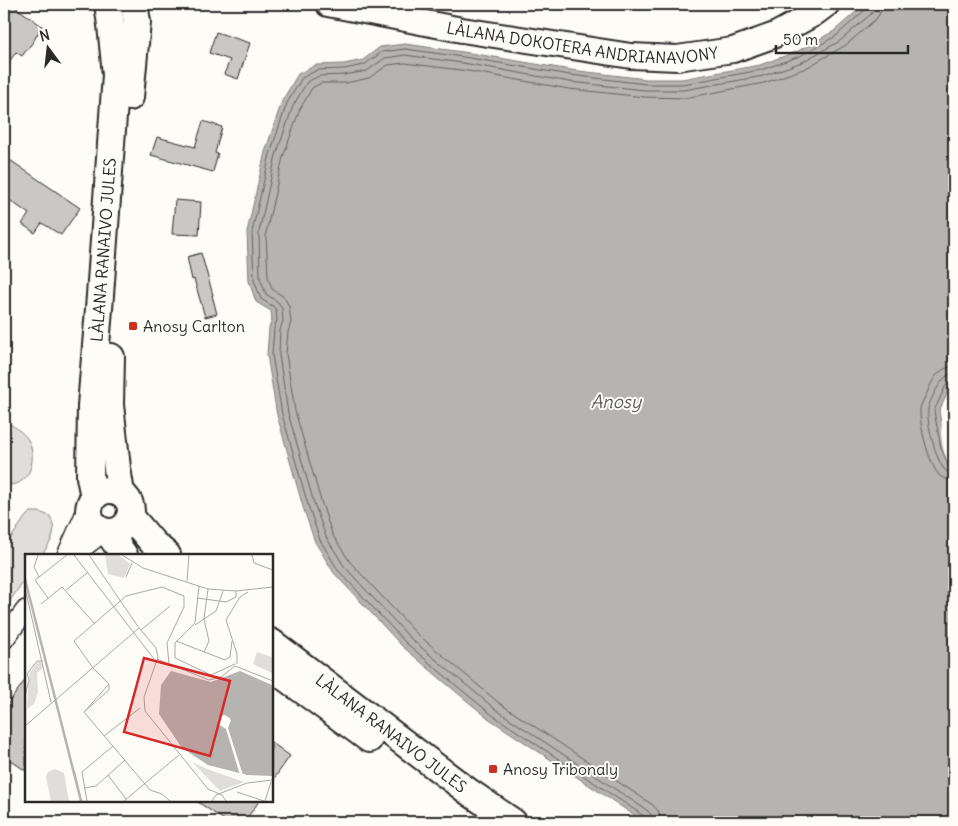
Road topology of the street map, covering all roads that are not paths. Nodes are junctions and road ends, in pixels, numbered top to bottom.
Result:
1 (108, 4) edge
2 (328, 4) edge
3 (827, 4) edge
4 (142, 10) edge
5 (91, 501) junction
6 (126, 505) junction
7 (104, 531) junction
8 (67, 554) edge
9 (74, 554) edge
10 (123, 554) edge
11 (166, 554) edge
12 (25, 611) edge
13 (4, 639) edge
14 (272, 643) edge
15 (272, 668) edge
16 (483, 822) edge
17 (513, 822) edge

1 - 5 main road, LÀLANA RANAIVO JULES
2 - 3 street, LÀLANA DOKOTERA ANDRIANAVONY
4 - 6 main road, LÀLANA RANAIVO JULES
5 - 6 main road
5 - 7 main road
5 - 8 street
6 - 7 main road
6 - 11 main road
7 - 9 street
7 - 10 main road
12 - 13 street
14 - 17 main road, LÀLANA RANAIVO JULES
15 - 16 main road, LÀLANA RANAIVO JULES

